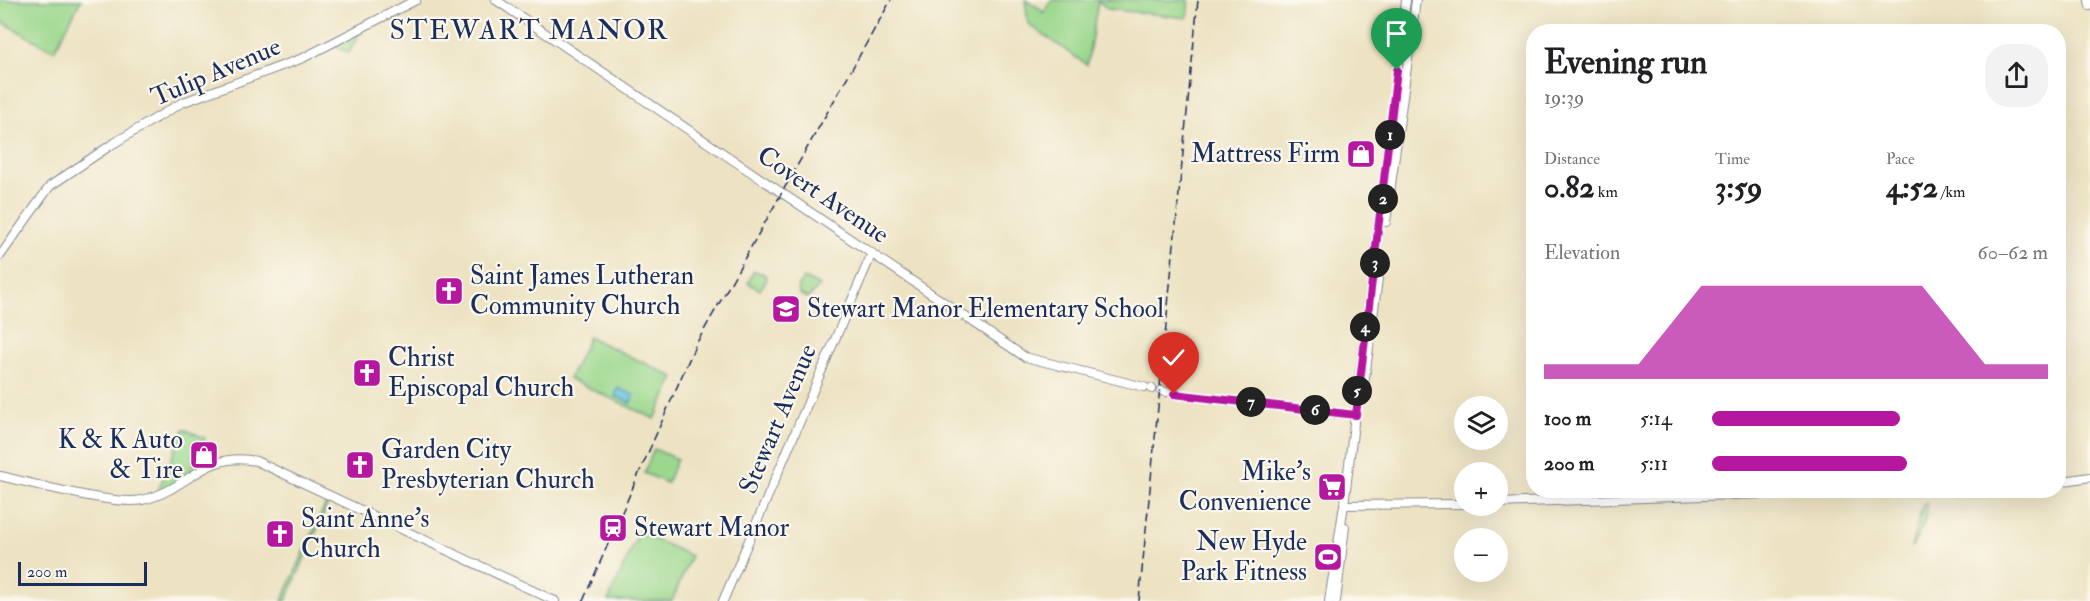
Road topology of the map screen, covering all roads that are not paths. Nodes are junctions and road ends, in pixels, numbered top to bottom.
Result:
1 (416, 0) edge
2 (496, 0) edge
3 (1406, 0) edge
4 (1416, 0) edge
5 (2089, 0) edge
6 (2090, 6) edge
7 (872, 253) junction
8 (0, 256) edge
9 (1370, 316) junction
10 (1356, 415) junction
11 (0, 476) edge
12 (2090, 477) edge
13 (2066, 481) edge
14 (1646, 498) edge
15 (1508, 503) edge
16 (1454, 504) edge
17 (1344, 506) junction
18 (555, 601) edge
19 (723, 601) edge
20 (1329, 601) edge
21 (1336, 601) edge

1 - 8 main road, Tulip Avenue
2 - 7 main road, Covert Avenue
3 - 9 main road
4 - 9 main road
5 - 6 main road
7 - 10 main road, Covert Avenue
7 - 19 main road, Stewart Avenue
9 - 10 main road
10 - 17 main road
11 - 18 main road
12 - 13 main road
14 - 15 main road
16 - 17 main road
17 - 20 main road
17 - 21 main road

